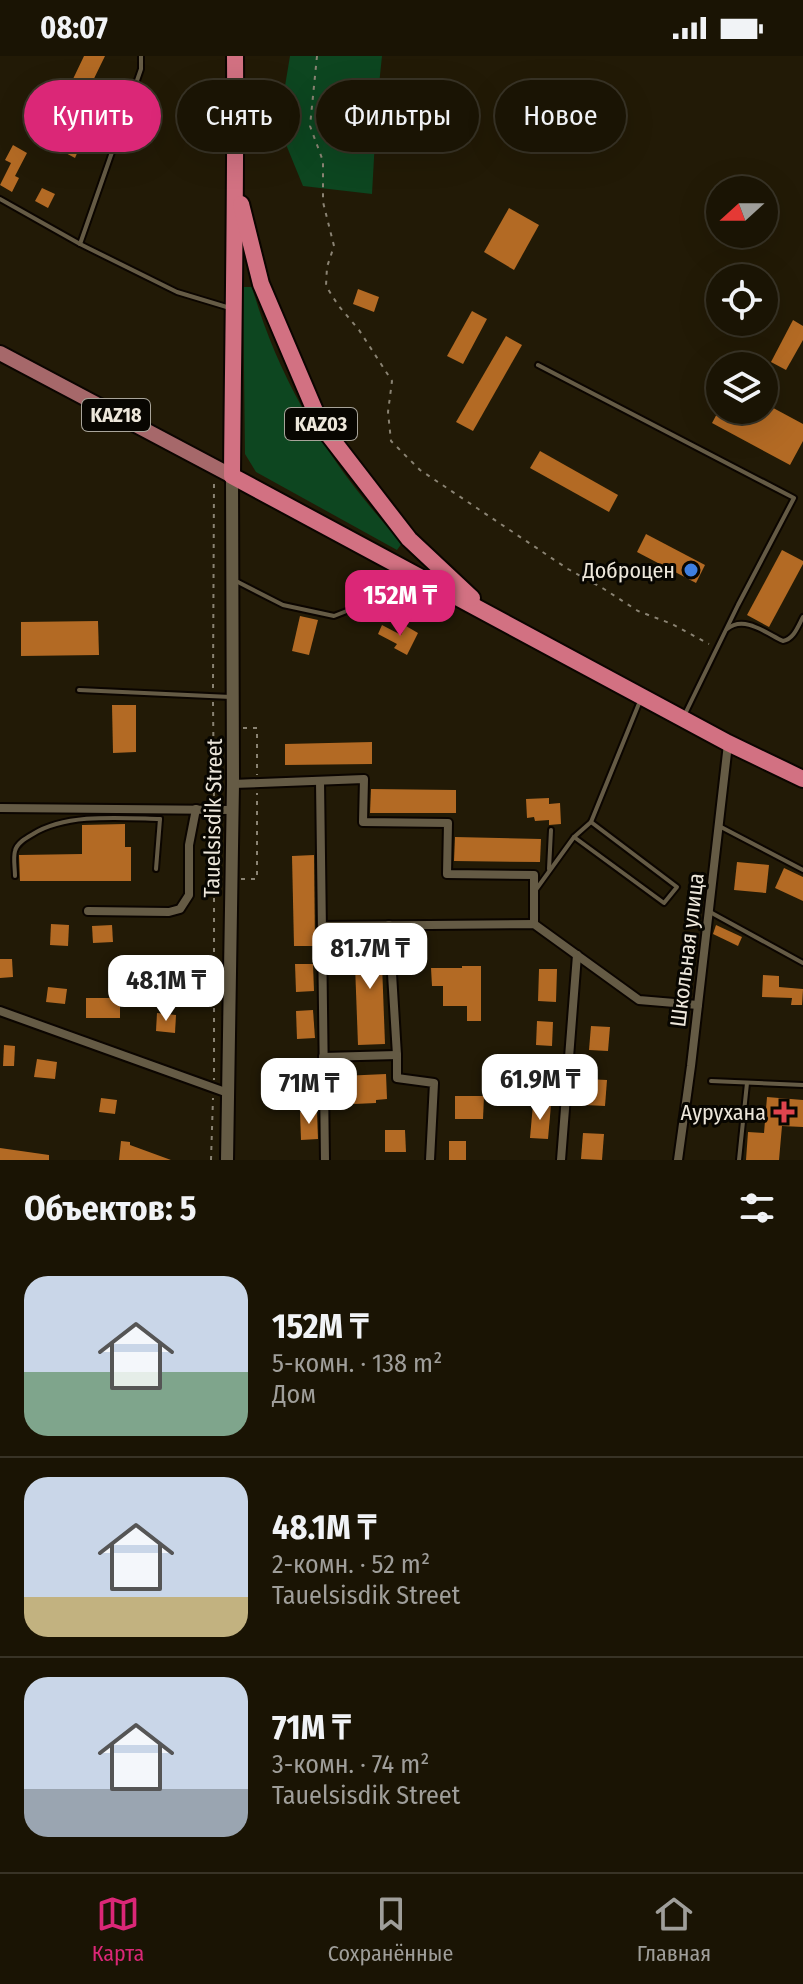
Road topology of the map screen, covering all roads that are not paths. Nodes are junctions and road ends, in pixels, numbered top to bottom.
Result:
1 (141, 56) edge
2 (235, 56) edge
3 (236, 184) junction
4 (0, 199) edge
5 (80, 244) junction
6 (233, 309) junction
7 (0, 353) edge
8 (538, 365) dead end
9 (232, 476) junction
10 (234, 580) junction
11 (426, 580) junction
12 (490, 615) junction
13 (803, 617) edge
14 (725, 631) junction
15 (79, 690) dead end
16 (642, 696) junction
17 (234, 697) junction
18 (682, 718) junction
19 (728, 743) junction
20 (803, 779) edge
21 (320, 781) junction
22 (233, 784) junction
23 (0, 808) edge
24 (161, 809) junction
25 (196, 809) junction
26 (233, 810) junction
27 (160, 819) junction
28 (591, 822) junction
29 (719, 826) junction
30 (551, 830) dead end
31 (574, 837) junction
32 (156, 869) dead end
33 (803, 870) edge
34 (549, 872) junction
35 (15, 876) dead end
36 (533, 892) junction
37 (88, 911) dead end
38 (709, 912) junction
39 (534, 924) junction
40 (389, 925) junction
41 (322, 926) junction
42 (577, 955) junction
43 (803, 963) edge
44 (698, 1005) junction
45 (0, 1011) edge
46 (397, 1055) junction
47 (323, 1057) junction
48 (711, 1081) dead end
49 (747, 1083) junction
50 (803, 1085) edge
51 (228, 1093) junction
52 (227, 1160) edge
53 (325, 1160) edge
54 (430, 1160) edge
55 (561, 1160) edge
56 (678, 1160) edge
57 (739, 1160) edge

1 - 5 lane
2 - 3 highway, KАZ03
3 - 6 highway, KАZ03
3 - 12 highway, KАZ03
4 - 5 lane
5 - 6 lane
6 - 9 highway, KАZ03
7 - 9 main road, KAZ18
8 - 14 lane
9 - 10 street, Tauelsisdik Street
9 - 11 highway, KАZ03
10 - 11 lane
10 - 17 street, Tauelsisdik Street
11 - 12 highway, KАZ03
12 - 16 highway, KАZ03
13 - 14 lane
14 - 18 lane
15 - 17 lane
16 - 18 highway, KАZ03
16 - 28 lane
17 - 22 street, Tauelsisdik Street
18 - 19 highway, KАZ03
19 - 20 highway, KАZ03
19 - 29 street, Школьная улица
21 - 22 street
21 - 36 street
21 - 41 street
22 - 26 street, Tauelsisdik Street
23 - 24 street
24 - 25 street
24 - 27 lane
25 - 26 street
25 - 37 street
26 - 51 street, Tauelsisdik Street
27 - 32 lane
27 - 35 lane
28 - 31 lane
28 - 31 lane
29 - 33 lane
29 - 38 street, Школьная улица
30 - 34 lane
31 - 34 lane
34 - 36 lane
36 - 39 street
38 - 43 lane
38 - 44 street, Школьная улица
39 - 40 street
39 - 42 street
40 - 41 street
40 - 46 street
41 - 47 street
42 - 44 street
42 - 55 street
44 - 56 street, Школьная улица
45 - 51 street
46 - 47 street
46 - 54 street
47 - 53 street
48 - 49 lane
49 - 50 lane
49 - 57 lane
51 - 52 street, Tauelsisdik Street

